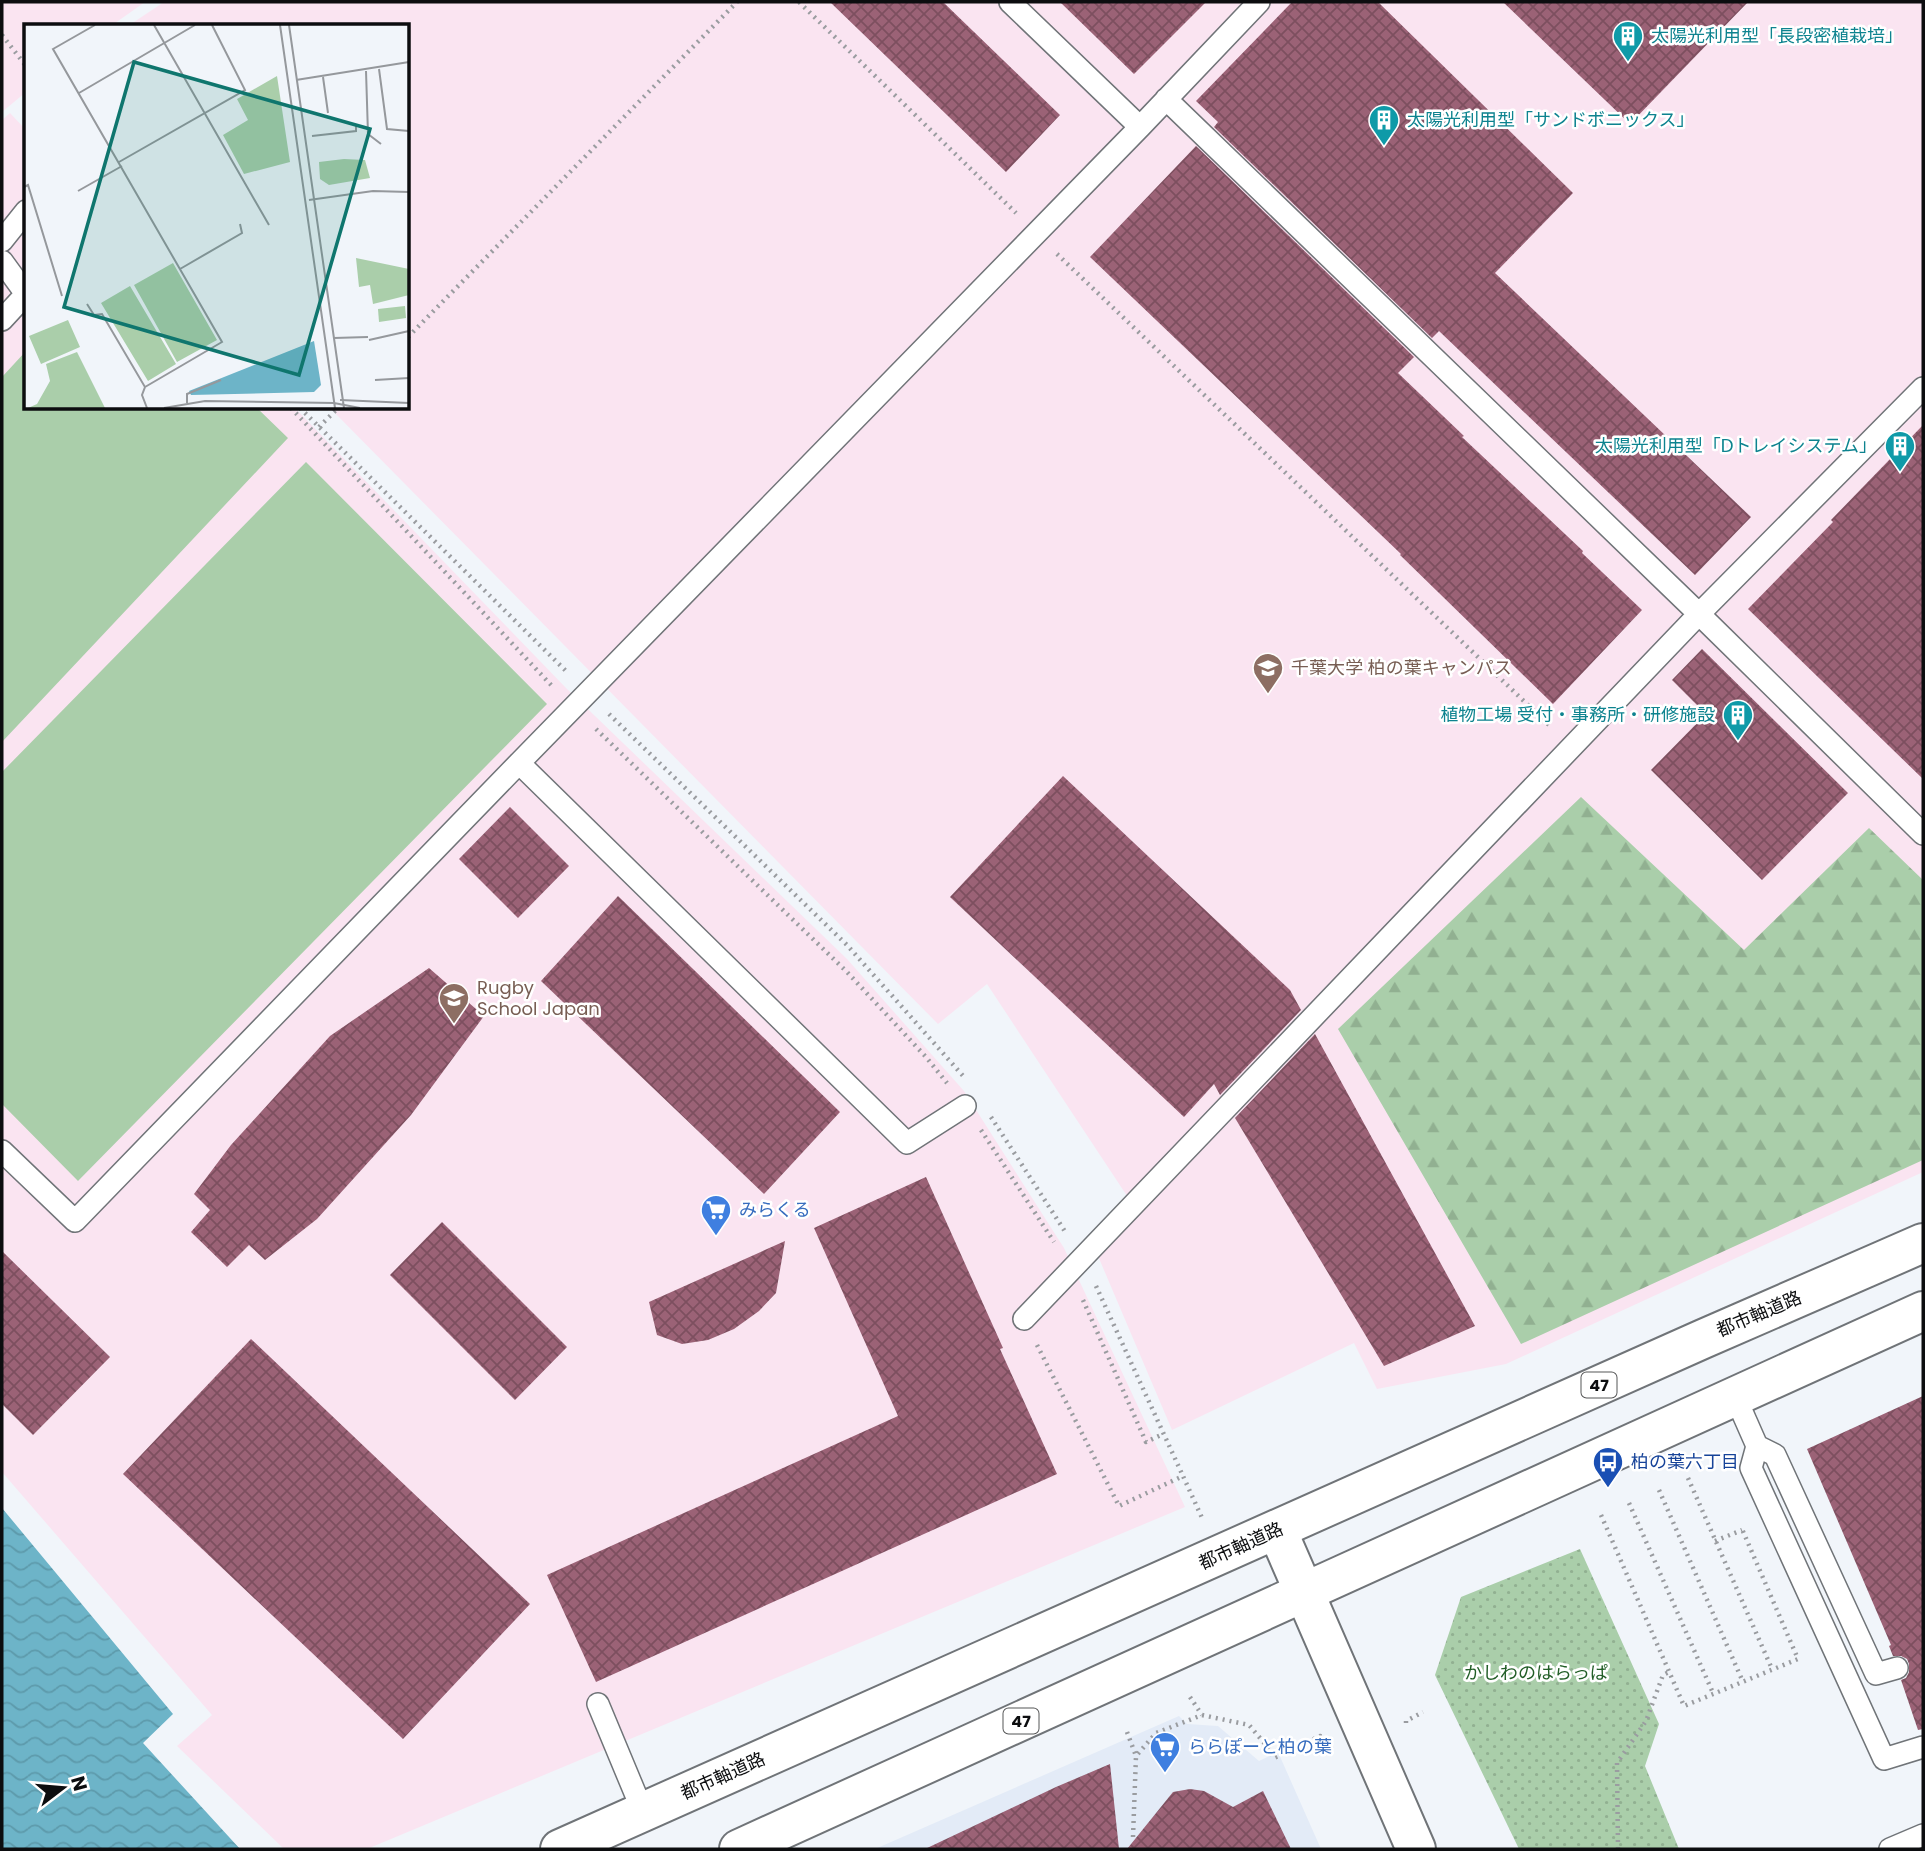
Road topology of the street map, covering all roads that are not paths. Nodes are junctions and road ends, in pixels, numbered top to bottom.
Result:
1 (1010, 2) edge
2 (1259, 2) edge
3 (1166, 99) junction
4 (1140, 127) junction
5 (24, 214) edge
6 (2, 241) edge
7 (2, 261) edge
8 (24, 292) edge
9 (24, 297) edge
10 (2, 320) edge
11 (1923, 388) edge
12 (1699, 614) junction
13 (519, 763) junction
14 (1923, 834) edge
15 (965, 1106) road end
16 (2, 1151) edge
17 (1923, 1243) edge
18 (1923, 1311) edge
19 (1024, 1319) road end
20 (1735, 1396) junction
21 (1757, 1447) junction
22 (1803, 1515) junction
23 (1778, 1526) junction
24 (1277, 1530) junction
25 (1303, 1592) junction
26 (1897, 1668) dead end
27 (598, 1704) dead end
28 (1923, 1747) edge
29 (643, 1812) junction
30 (1923, 1835) edge
31 (560, 1849) edge
32 (739, 1849) edge
33 (1416, 1849) edge
34 (1890, 1849) edge

1 - 4 lane
2 - 3 lane
3 - 4 lane
3 - 12 lane
4 - 13 lane
5 - 6 lane
7 - 8 lane
9 - 10 lane
11 - 12 lane
12 - 14 lane
12 - 19 lane
13 - 15 lane
13 - 16 lane
17 - 24 main road, 都市軸道路 / 47
18 - 20 main road, 47
20 - 21 lane
20 - 25 main road, 47
21 - 22 lane
21 - 23 lane
22 - 23 lane
22 - 26 lane
23 - 28 lane
24 - 25 main road
24 - 29 main road, 都市軸道路 / 47
25 - 32 main road, 47
25 - 33 main road
27 - 29 lane
29 - 31 main road, 都市軸道路 / 47
30 - 34 lane

